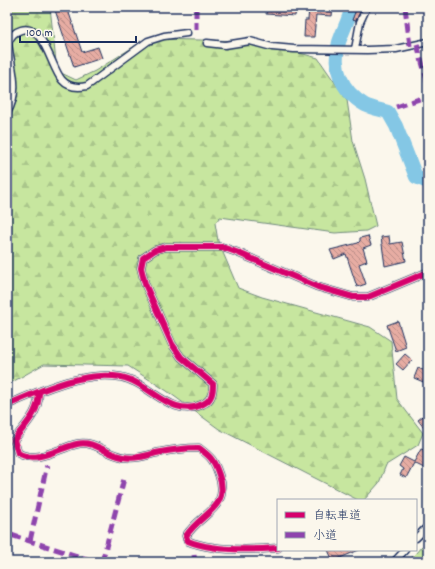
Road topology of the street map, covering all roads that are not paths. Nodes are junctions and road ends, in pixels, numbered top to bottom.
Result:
1 (367, 7) edge
2 (187, 33) dead end
3 (428, 42) edge
4 (207, 43) dead end
5 (354, 49) junction
6 (7, 113) edge
7 (428, 272) edge
8 (39, 393) junction
9 (7, 405) edge
10 (426, 530) edge
11 (417, 537) edge
12 (277, 548) edge
13 (404, 551) edge
14 (394, 562) edge

1 - 5 street
2 - 6 street
3 - 5 street
4 - 5 street
7 - 8 street
8 - 9 street
8 - 12 street
10 - 11 street
13 - 14 street

